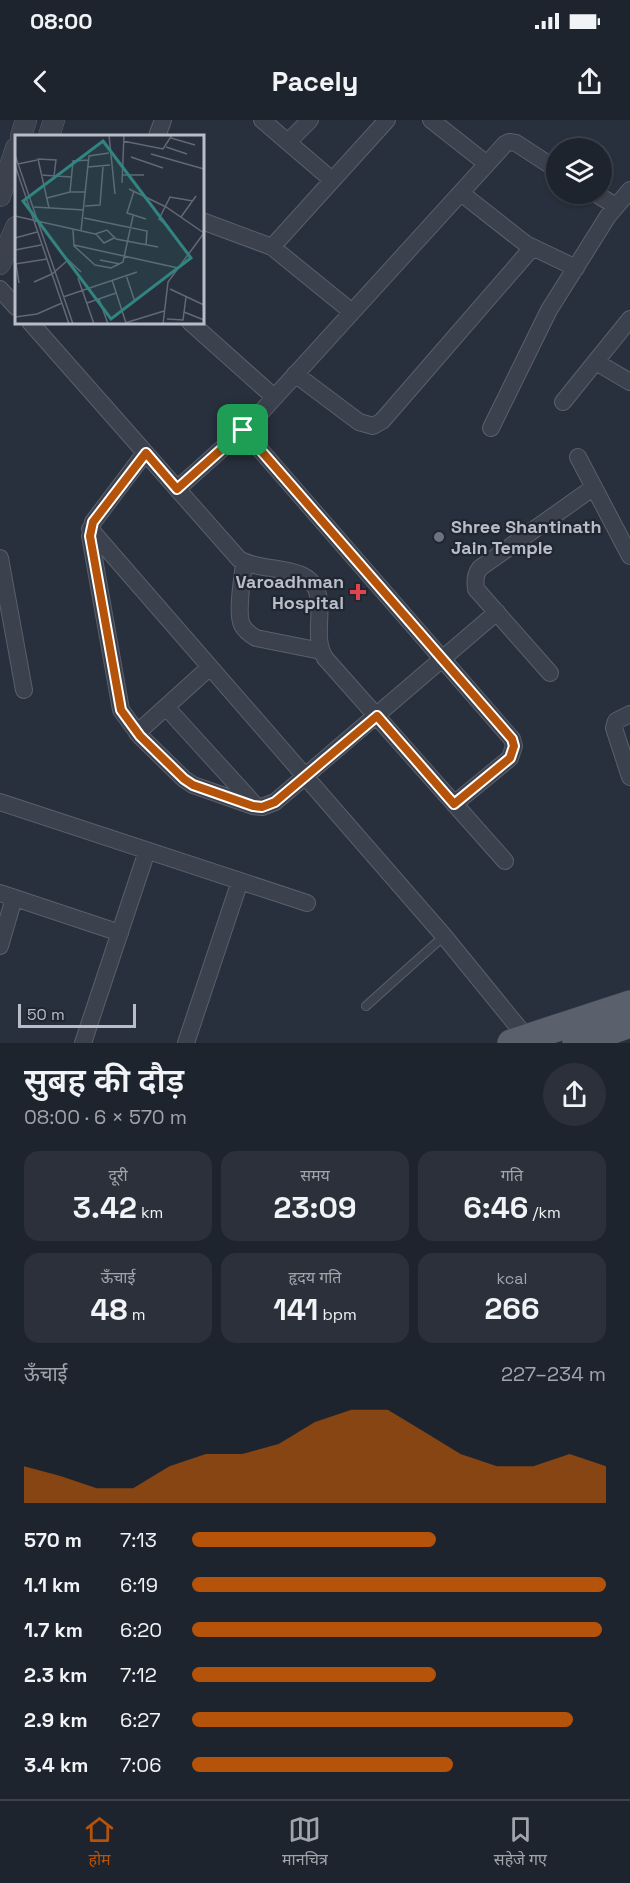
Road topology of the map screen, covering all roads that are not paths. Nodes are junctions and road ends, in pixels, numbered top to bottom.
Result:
1 (26, 120) edge
2 (54, 120) edge
3 (163, 120) edge
4 (262, 120) edge
5 (310, 120) edge
6 (387, 120) edge
7 (431, 120) edge
8 (21, 135) edge
9 (50, 135) edge
10 (157, 135) edge
11 (288, 141) junction
12 (15, 151) edge
13 (546, 163) edge
14 (487, 164) junction
15 (332, 180) junction
16 (630, 190) edge
17 (461, 193) junction
18 (0, 196) edge
19 (612, 204) edge
20 (616, 206) junction
21 (204, 221) edge
22 (15, 229) edge
23 (272, 247) junction
24 (532, 248) junction
25 (0, 264) edge
26 (576, 268) junction
27 (0, 289) edge
28 (15, 307) edge
29 (352, 312) junction
30 (630, 320) edge
31 (32, 324) edge
32 (192, 324) edge
33 (596, 362) junction
34 (295, 374) junction
35 (630, 382) edge
36 (274, 397) junction
37 (563, 402) dead end
38 (491, 428) dead end
39 (243, 430) junction
40 (146, 453) junction
41 (578, 457) dead end
42 (594, 487) junction
43 (177, 489) junction
44 (90, 529) junction
45 (630, 556) edge
46 (0, 558) edge
47 (244, 562) junction
48 (3, 588) edge
49 (497, 612) junction
50 (321, 651) junction
51 (442, 659) junction
52 (210, 667) junction
53 (550, 673) dead end
54 (24, 690) dead end
55 (166, 707) junction
56 (630, 714) edge
57 (377, 716) junction
58 (137, 733) junction
59 (306, 777) junction
60 (630, 777) edge
61 (0, 802) edge
62 (454, 804) junction
63 (256, 806) junction
64 (147, 851) junction
65 (505, 861) dead end
66 (240, 881) junction
67 (7, 896) edge
68 (307, 903) dead end
69 (120, 933) junction
70 (444, 936) junction
71 (0, 946) edge
72 (630, 1004) edge
73 (366, 1006) dead end
74 (630, 1024) edge
75 (519, 1040) edge
76 (83, 1043) edge
77 (186, 1043) edge
78 (576, 1043) edge

1 - 8 street
2 - 9 street
3 - 10 street
4 - 11 street
5 - 11 street
6 - 15 street
7 - 14 street
11 - 15 street
12 - 18 street
13 - 14 street
14 - 17 street
15 - 23 street
16 - 20 street
17 - 24 street
17 - 29 street
19 - 20 street
20 - 26 street
21 - 23 street
22 - 25 street
23 - 29 street
24 - 26 street
24 - 34 street
26 - 38 street
27 - 28 street
29 - 34 street
30 - 33 street
31 - 40 street
32 - 36 street
33 - 35 street
33 - 37 street
34 - 36 street
36 - 39 street
39 - 43 street
39 - 51 street
40 - 43 street
40 - 44 street
41 - 42 street
42 - 45 street
42 - 49 street
43 - 47 street
44 - 52 street
44 - 58 street
46 - 48 street
47 - 50 street
47 - 50 street
48 - 54 street
49 - 51 street
49 - 53 street
50 - 57 street
51 - 57 street
51 - 62 street
52 - 55 street
52 - 59 street
55 - 58 street
55 - 63 street
56 - 60 street
57 - 59 street
57 - 62 street
58 - 63 street
59 - 63 street
59 - 70 street
61 - 64 street
62 - 65 street
64 - 66 street
64 - 69 street
66 - 68 street
66 - 77 street
67 - 69 street
67 - 71 street
69 - 76 street
70 - 73 lane
70 - 75 street
72 - 75 main road
74 - 78 main road

